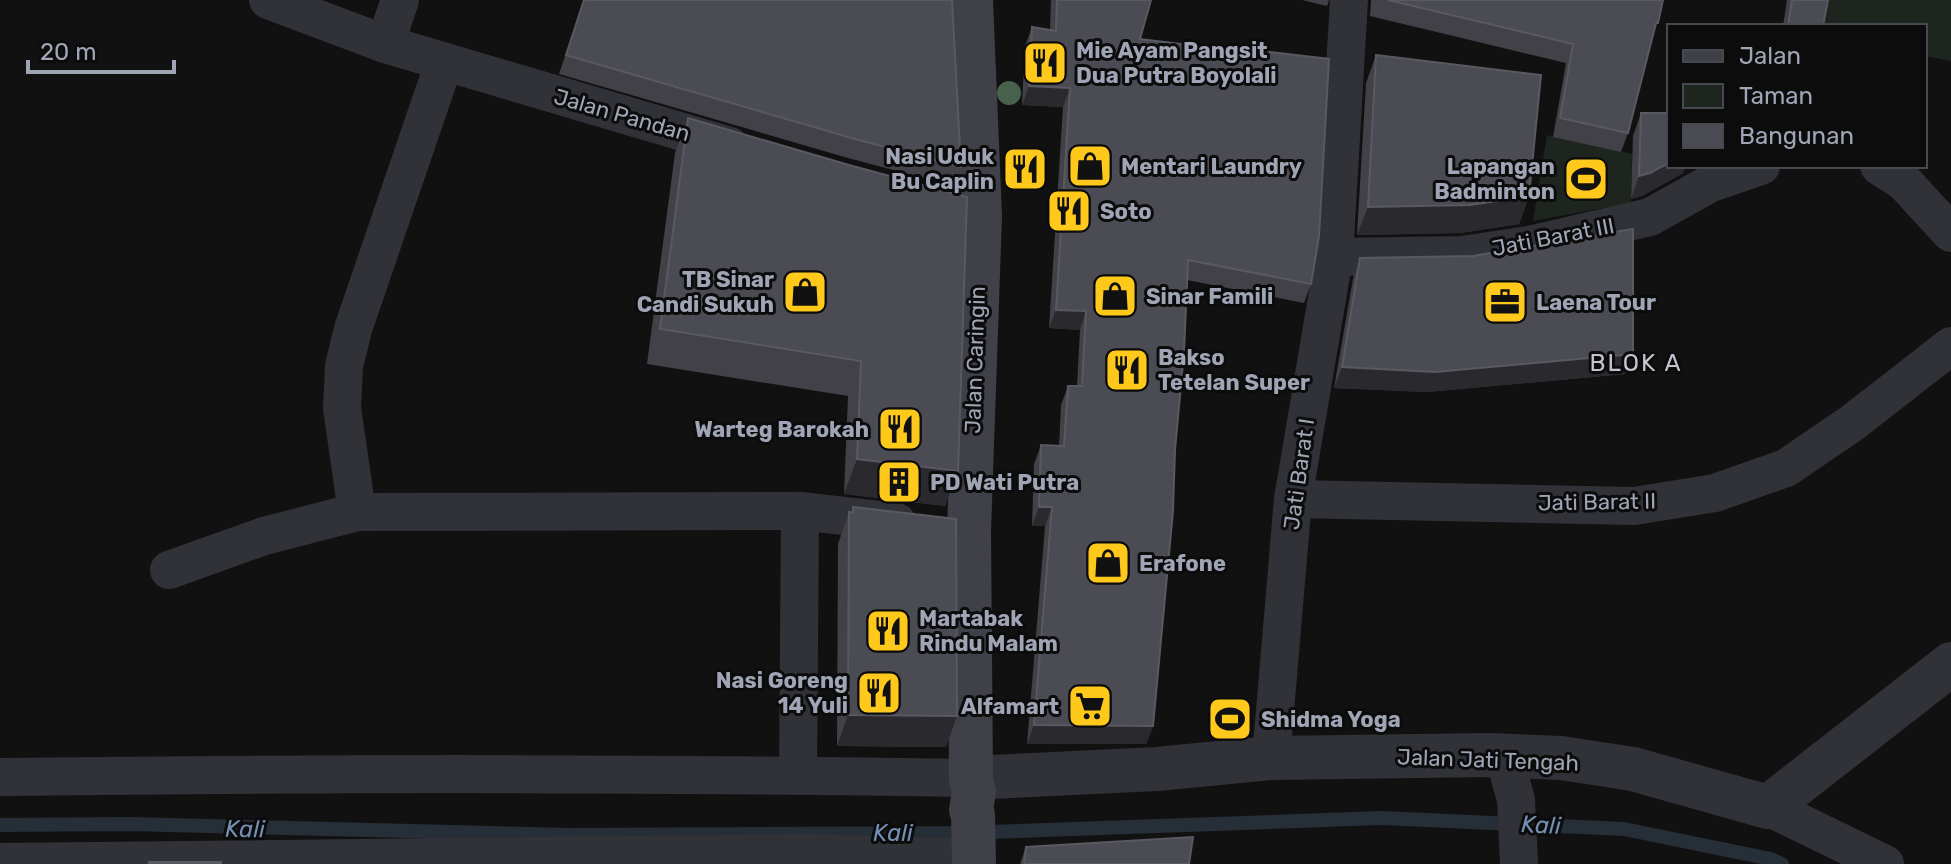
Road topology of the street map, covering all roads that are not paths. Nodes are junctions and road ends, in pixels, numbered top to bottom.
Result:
1 (268, 0) edge
2 (400, 0) edge
3 (971, 0) edge
4 (1349, 0) edge
5 (385, 44) junction
6 (444, 63) junction
7 (768, 157) edge
8 (1755, 168) edge
9 (1882, 168) edge
10 (1951, 233) edge
11 (1334, 257) junction
12 (1951, 346) edge
13 (1293, 499) junction
14 (800, 511) junction
15 (357, 512) junction
16 (969, 531) junction
17 (169, 570) dead end
18 (1951, 664) edge
19 (1504, 756) junction
20 (1271, 758) junction
21 (798, 775) junction
22 (0, 777) edge
23 (972, 785) junction
24 (1768, 807) junction
25 (1519, 853) edge
26 (974, 855) edge
27 (17, 862) edge
28 (1885, 864) edge

1 - 5 street, Jalan Pandan
2 - 5 street
3 - 16 main road, Jalan Caringin
4 - 11 street, Jati Barat I
5 - 6 street, Jalan Pandan
6 - 7 street, Jalan Pandan
6 - 15 street
8 - 11 street, Jati Barat III
9 - 10 street
11 - 13 street, Jati Barat I
12 - 13 street, Jati Barat II
13 - 20 street, Jati Barat I
14 - 15 street
14 - 16 street
14 - 21 street
15 - 17 street
16 - 23 main road, Jalan Caringin
18 - 24 street
19 - 20 street, Jalan Jati Tengah
19 - 24 street, Jalan Jati Tengah
19 - 25 street
20 - 23 street, Jalan Jati Tengah
21 - 22 street
21 - 23 street
23 - 26 main road, Jalan Caringin
24 - 28 street
26 - 27 street

